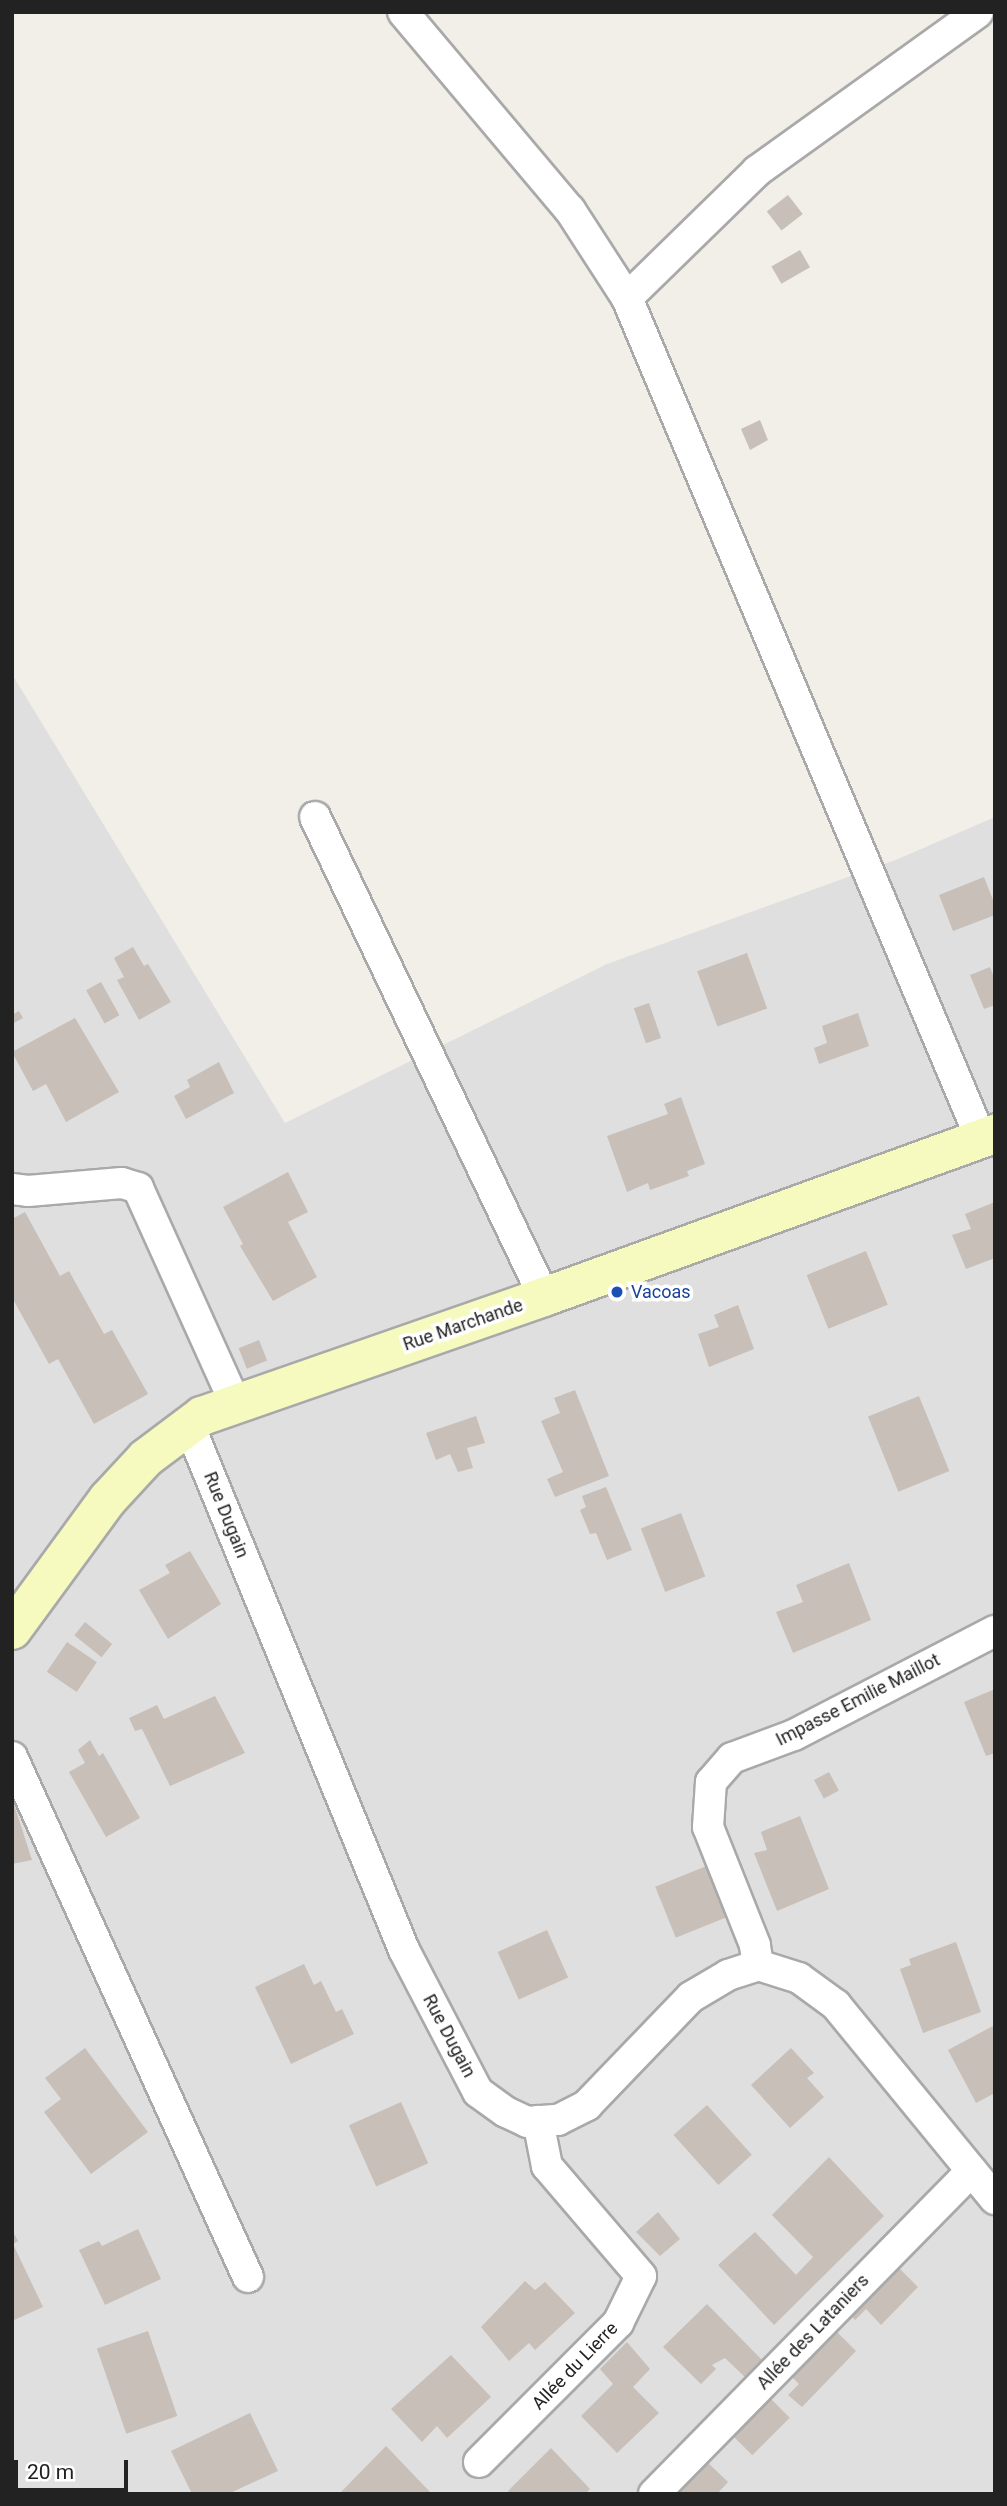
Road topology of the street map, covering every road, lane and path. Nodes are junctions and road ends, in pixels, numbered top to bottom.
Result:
1 (402, 12) edge
2 (978, 12) edge
3 (627, 298) junction
4 (315, 817) dead end
5 (988, 1136) edge
6 (12, 1189) edge
7 (544, 1297) junction
8 (235, 1403) junction
9 (189, 1424) junction
10 (12, 1630) edge
11 (995, 1631) edge
12 (12, 1757) edge
13 (758, 1965) junction
14 (538, 2121) junction
15 (971, 2171) junction
16 (995, 2199) edge
17 (248, 2277) dead end
18 (479, 2462) dead end
19 (654, 2494) edge

1 - 3 street
2 - 3 street
3 - 5 street
4 - 7 street
5 - 7 main road, Rue Marchande
6 - 8 street
7 - 8 main road, Rue Marchande
8 - 9 main road, Rue Marchande
9 - 10 main road, Rue Marchande
9 - 14 street, Rue Dugain
11 - 13 street, Impasse Emilie Maillot
12 - 17 street
13 - 14 street, Rue Dugain
13 - 15 street
14 - 18 street, Allée du Lierre
15 - 16 street
15 - 19 street, Allée des Lataniers

